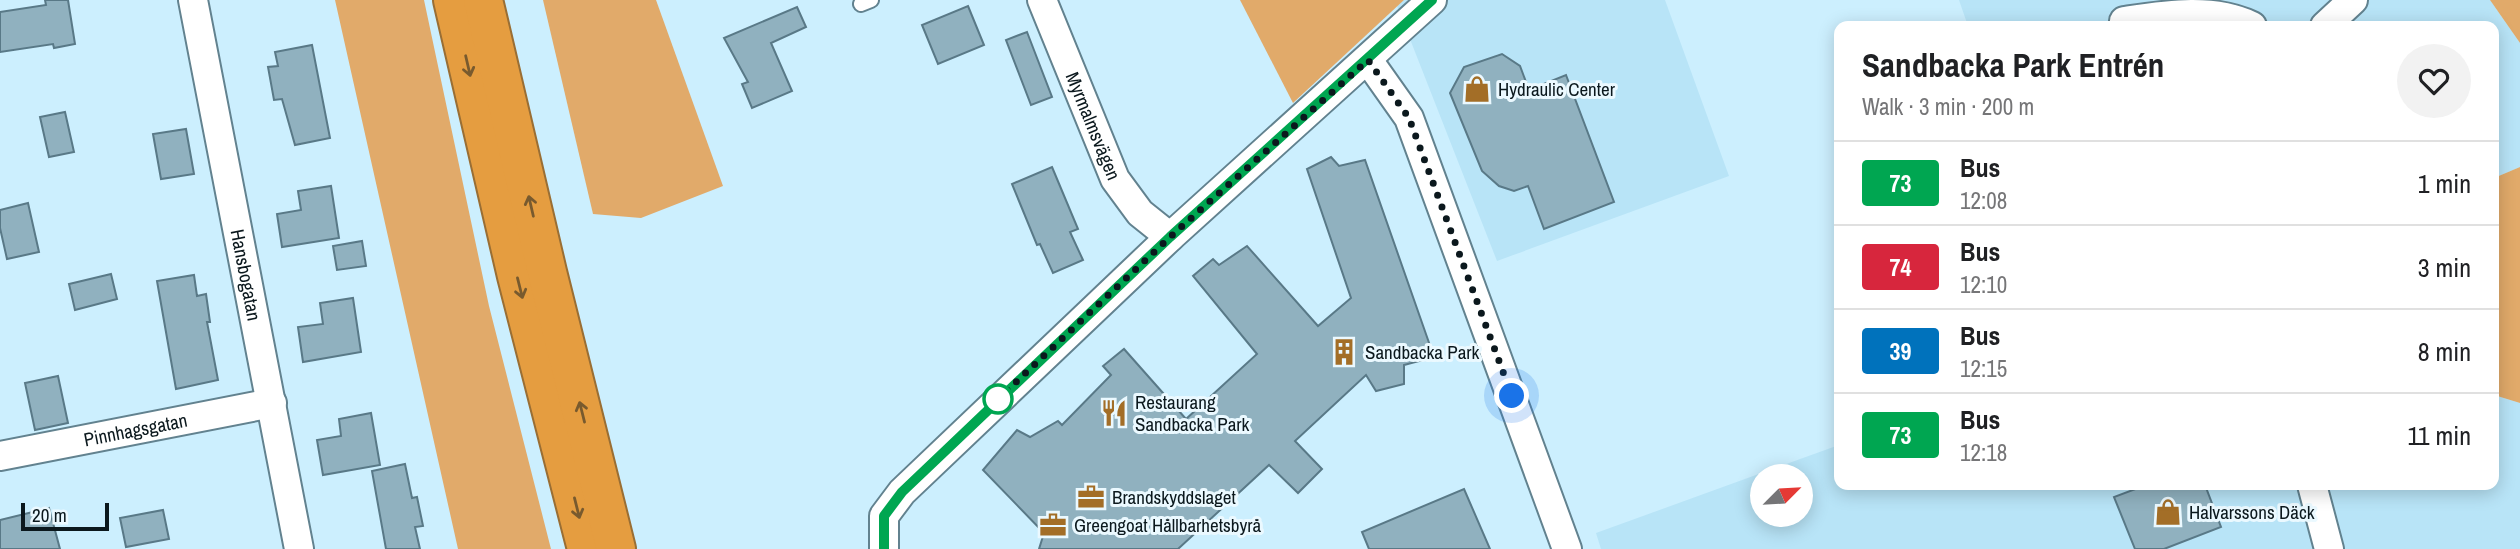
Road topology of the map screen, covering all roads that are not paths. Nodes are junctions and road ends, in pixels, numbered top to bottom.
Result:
1 (193, 0) edge
2 (453, 0) edge
3 (484, 0) edge
4 (1042, 0) edge
5 (1432, 0) edge
6 (2353, 0) edge
7 (2125, 16) edge
8 (2232, 21) edge
9 (2330, 21) edge
10 (1368, 60) junction
11 (1170, 237) junction
12 (272, 403) junction
13 (0, 456) edge
14 (2313, 490) edge
15 (299, 549) edge
16 (587, 549) edge
17 (616, 549) edge
18 (884, 549) edge
19 (1567, 549) edge
20 (2329, 549) edge

1 - 12 street, Hansbogatan
2 -> 16 highway
17 -> 3 highway
4 - 11 street, Myrmalmsvägen
5 - 10 street
6 - 9 street
7 - 8 street
10 - 11 street
10 - 19 street
11 - 18 street
12 - 13 street, Pinnhagsgatan
12 - 15 street, Hansbogatan
14 - 20 street

